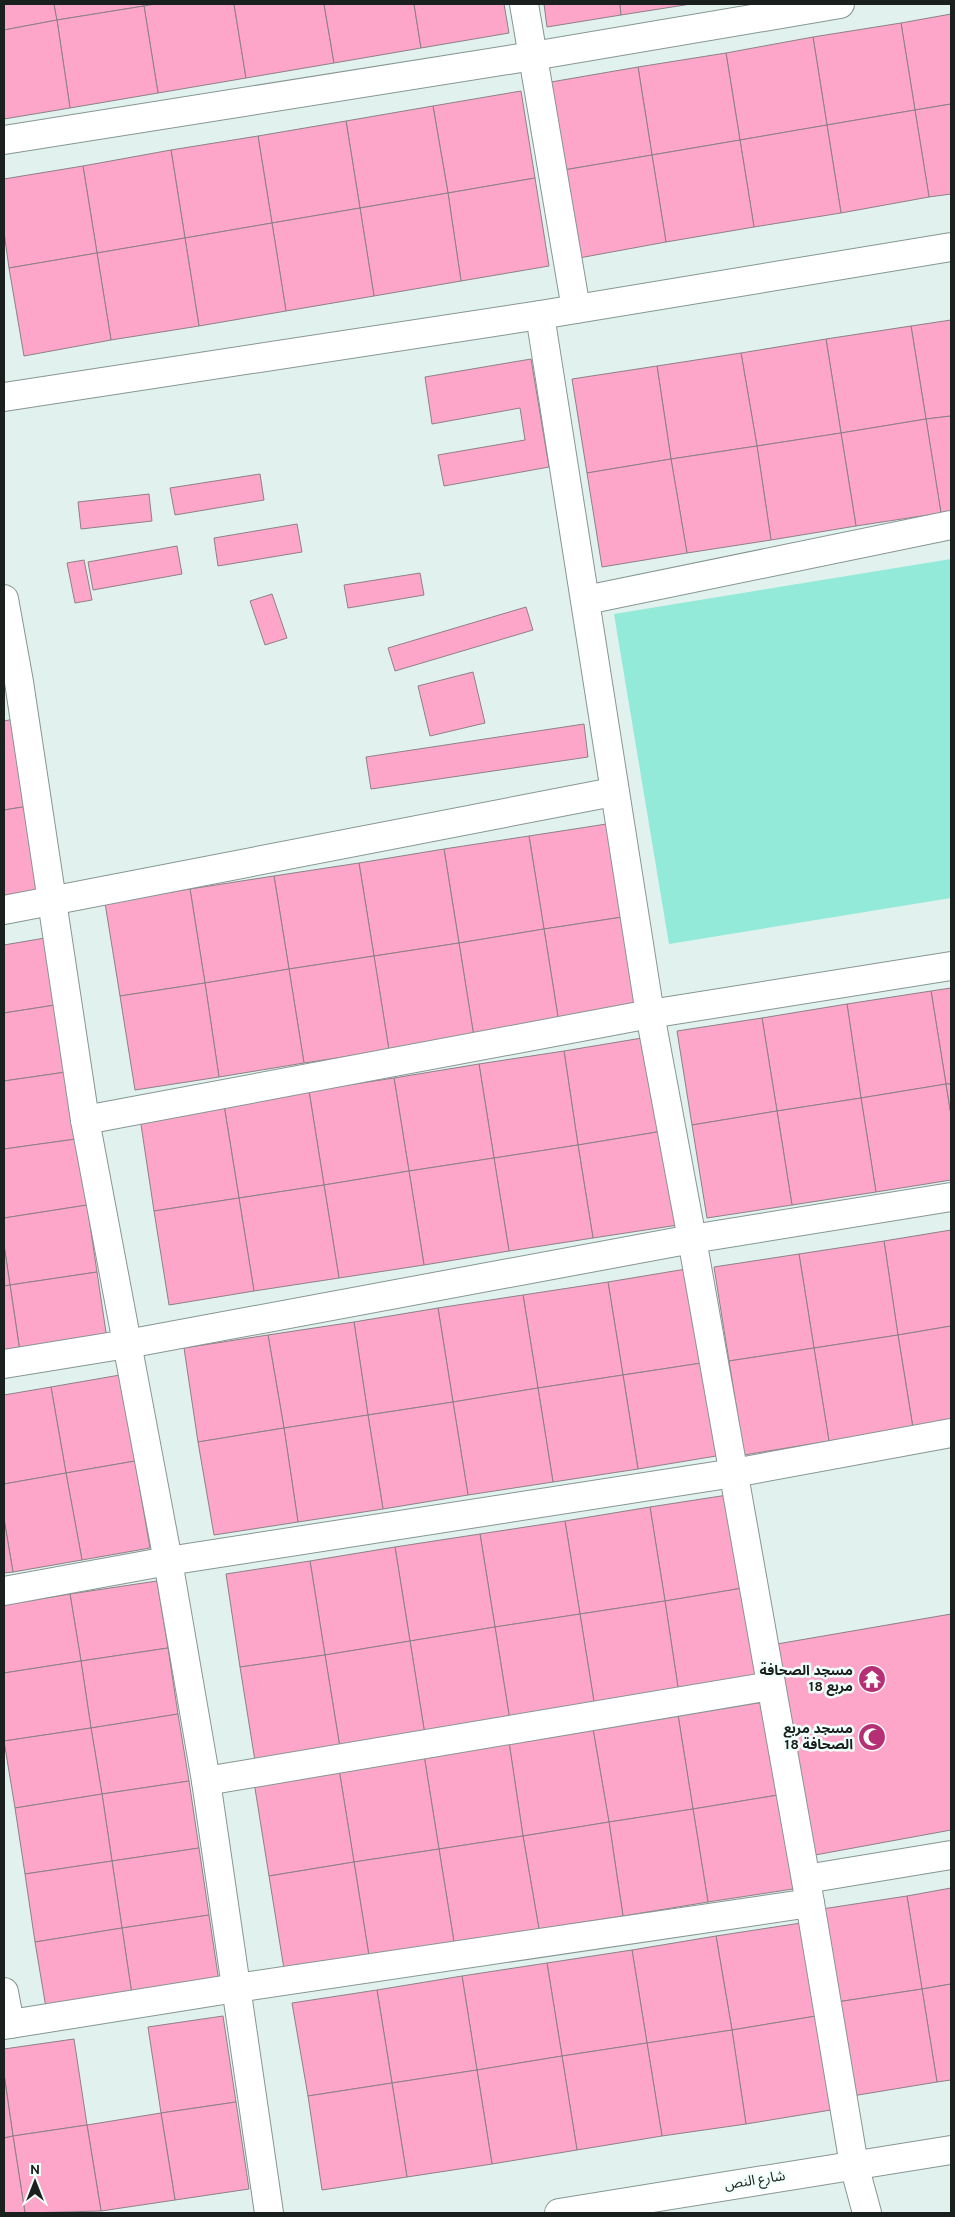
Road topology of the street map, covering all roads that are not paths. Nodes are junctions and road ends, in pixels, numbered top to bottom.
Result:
1 (524, 4) edge
2 (840, 4) edge
3 (533, 56) junction
4 (4, 140) edge
5 (951, 247) edge
6 (576, 309) junction
7 (540, 315) junction
8 (4, 397) edge
9 (951, 525) edge
10 (4, 599) edge
11 (586, 600) junction
12 (12, 683) edge
13 (614, 792) junction
14 (53, 900) junction
15 (4, 910) edge
16 (951, 966) edge
17 (650, 1014) junction
18 (85, 1120) junction
19 (951, 1197) edge
20 (692, 1239) junction
21 (127, 1344) junction
22 (4, 1364) edge
23 (951, 1432) edge
24 (734, 1473) junction
25 (168, 1561) junction
26 (4, 1591) edge
27 (771, 1686) junction
28 (206, 1782) junction
29 (951, 1855) edge
30 (808, 1891) junction
31 (236, 1988) junction
32 (4, 1992) edge
33 (7, 2025) edge
34 (951, 2150) edge
35 (854, 2165) junction
36 (269, 2213) edge
37 (559, 2213) edge
38 (867, 2213) edge

1 - 3 street
2 - 3 street
3 - 4 street
3 - 6 street
5 - 6 street
6 - 7 street
7 - 8 street
7 - 11 street
9 - 11 street
10 - 12 street
11 - 13 street
12 - 14 street
13 - 14 street
13 - 17 street
14 - 15 street
14 - 18 street
16 - 17 street
17 - 18 street
17 - 20 street
18 - 21 street
19 - 20 street
20 - 21 street
20 - 24 street
21 - 22 street
21 - 25 street
23 - 24 street
24 - 25 street
24 - 27 street
25 - 26 street
25 - 28 street
27 - 28 street
27 - 30 street
28 - 31 street
29 - 30 street
30 - 31 street
30 - 35 street
31 - 33 street
31 - 36 street
32 - 33 street
34 - 35 street, شارع النص
35 - 37 street, شارع النص
35 - 38 street

